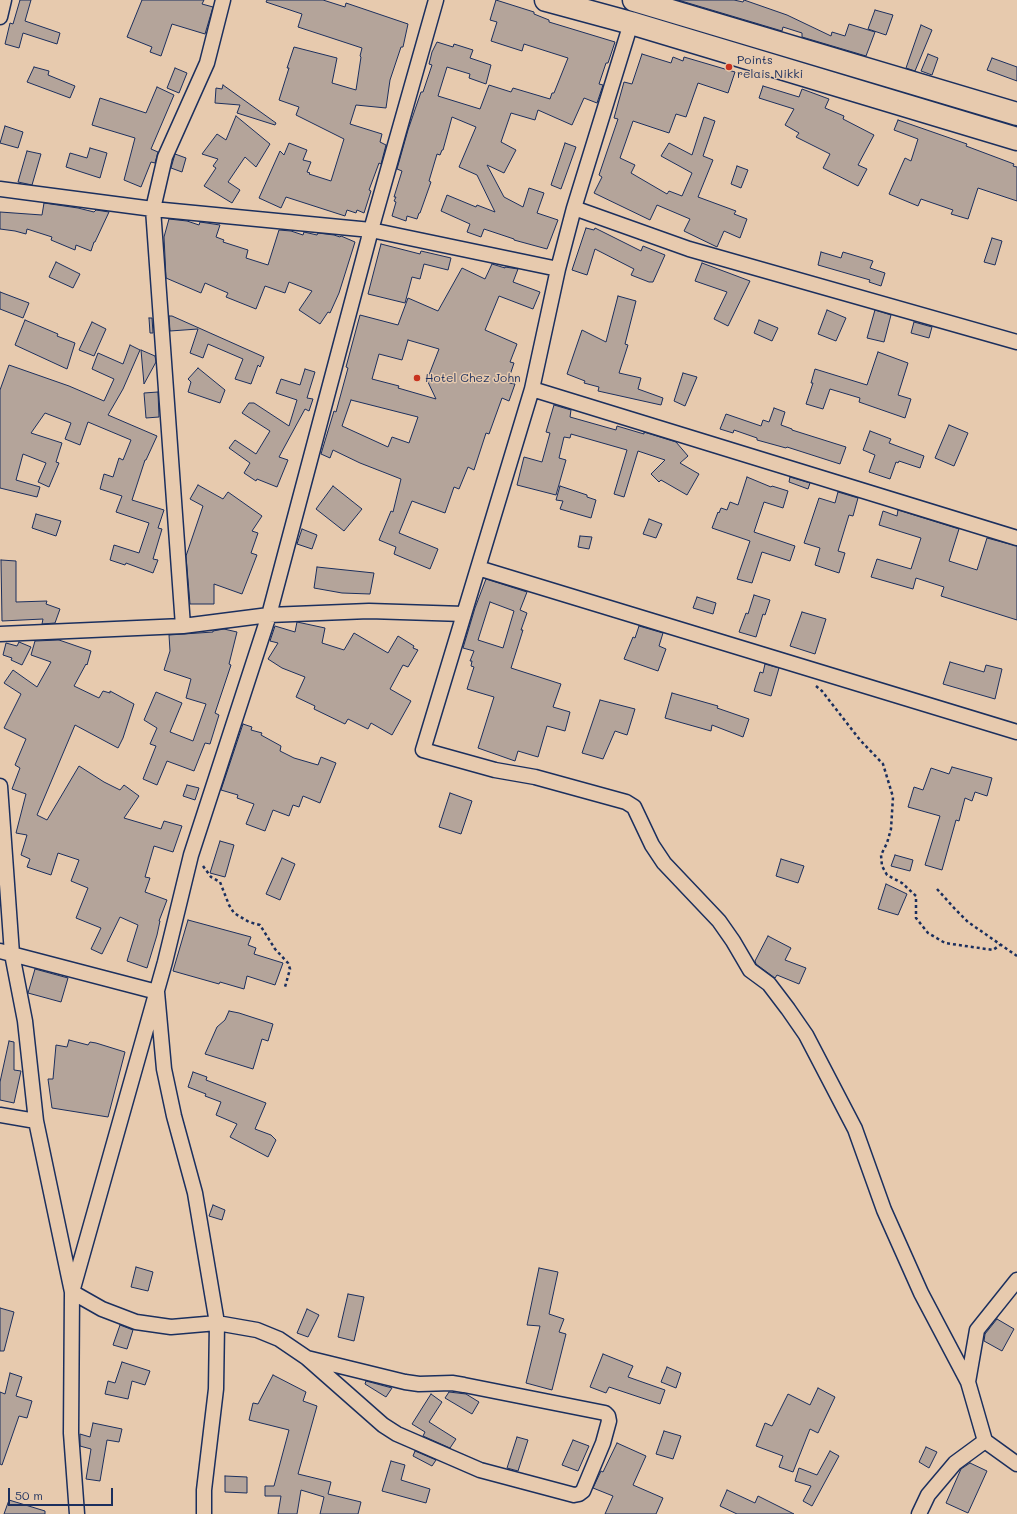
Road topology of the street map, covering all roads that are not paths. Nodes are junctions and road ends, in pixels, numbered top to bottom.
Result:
1 (4, 0) edge
2 (223, 0) edge
3 (436, 0) edge
4 (546, 0) edge
5 (634, 0) edge
6 (0, 17) edge
7 (630, 23) junction
8 (1017, 114) edge
9 (1017, 139) edge
10 (0, 188) edge
11 (574, 208) junction
12 (153, 209) junction
13 (371, 230) junction
14 (558, 269) junction
15 (1017, 342) edge
16 (532, 389) junction
17 (1017, 538) edge
18 (478, 568) junction
19 (464, 614) junction
20 (269, 615) junction
21 (183, 626) junction
22 (0, 634) edge
23 (1017, 732) edge
24 (0, 786) edge
25 (6, 953) edge
26 (156, 992) junction
27 (0, 1115) edge
28 (36, 1122) junction
29 (1017, 1280) edge
30 (72, 1292) junction
31 (217, 1323) junction
32 (307, 1358) junction
33 (968, 1382) junction
34 (985, 1441) junction
35 (1017, 1464) edge
36 (77, 1514) edge
37 (204, 1514) edge
38 (919, 1514) edge

1 - 6 street
2 - 12 street
3 - 13 street
4 - 7 main road
5 - 8 main road
7 - 9 main road
7 - 11 street
10 - 12 street
11 - 14 street
11 - 15 street
12 - 13 street
12 - 21 street
13 - 14 street
13 - 20 street
14 - 16 street
16 - 17 street
16 - 18 street
18 - 19 street
18 - 23 street
19 - 20 street
19 - 33 street
20 - 21 street
20 - 26 street
21 - 22 street
24 - 25 street
25 - 26 street
25 - 28 street
26 - 30 street
26 - 31 street
27 - 28 street
28 - 30 street
29 - 33 street
30 - 31 street
30 - 36 street
31 - 32 street
31 - 37 street
32 - 32 street
33 - 34 street
34 - 35 street
34 - 38 street

